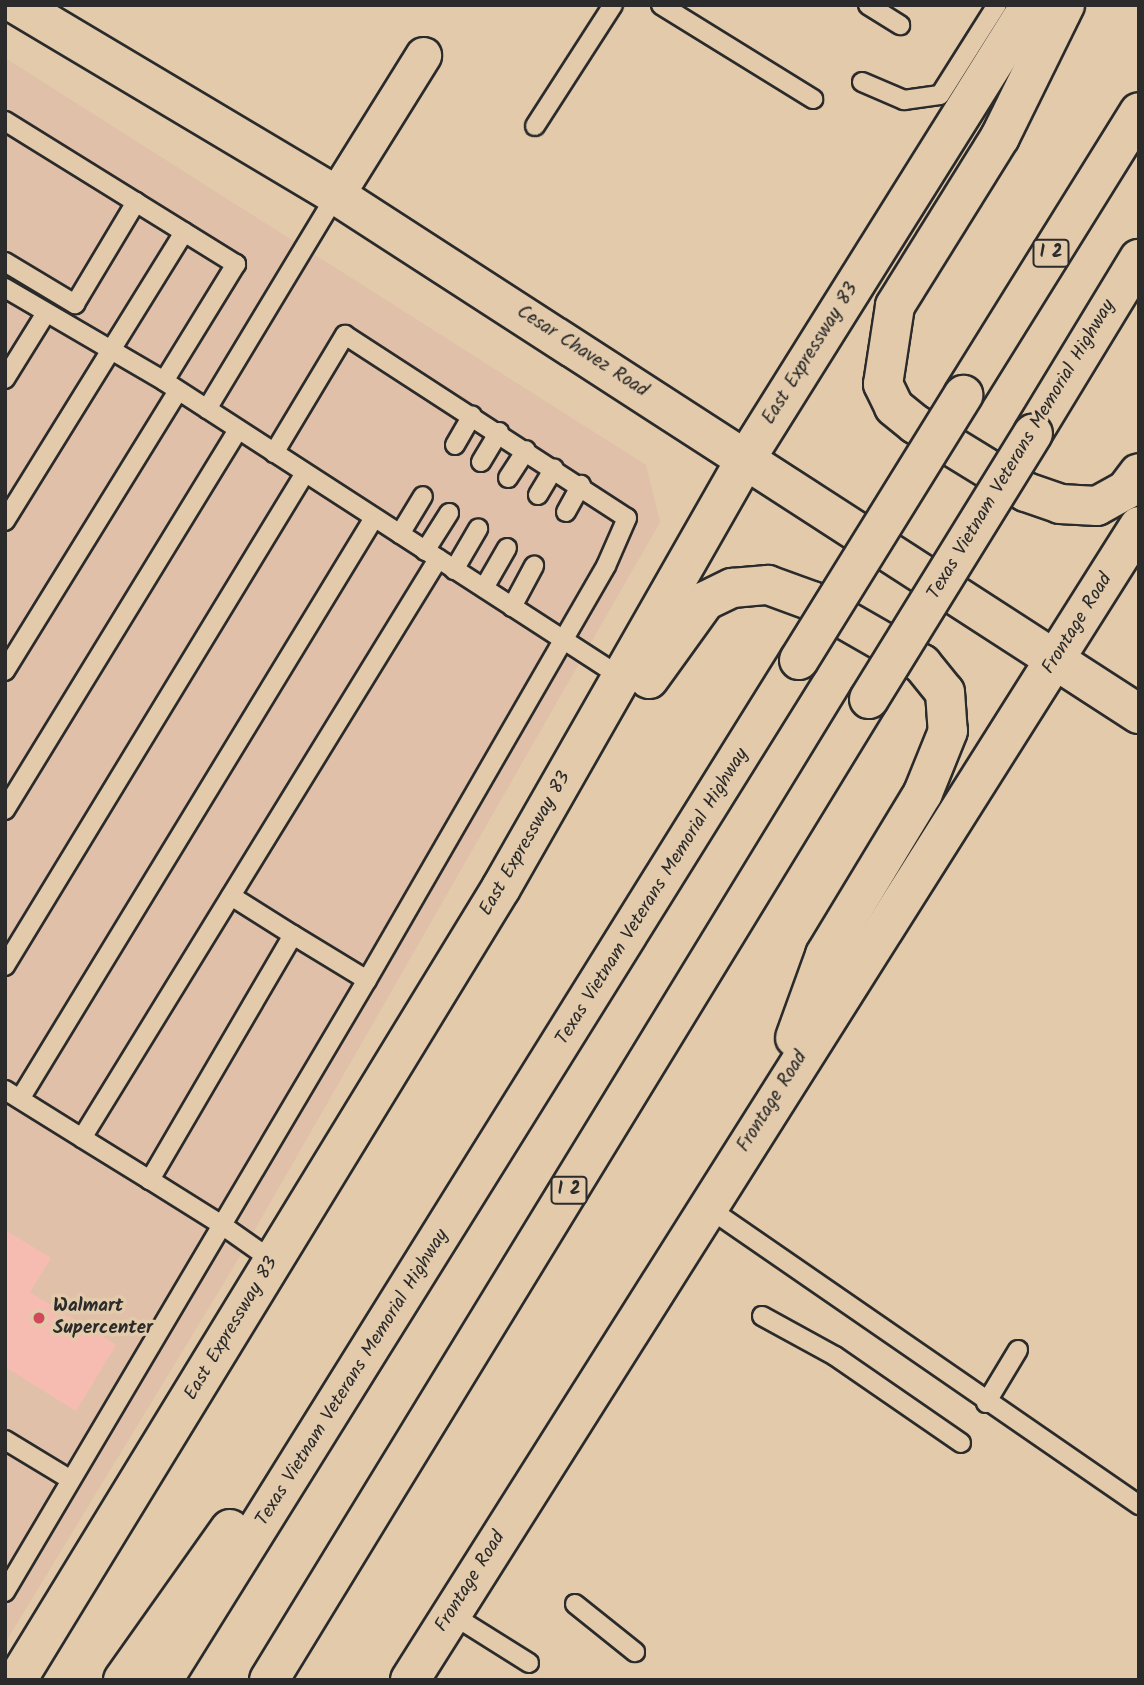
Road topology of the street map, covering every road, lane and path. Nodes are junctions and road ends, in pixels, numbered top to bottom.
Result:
1 (16, 5) edge
2 (613, 5) edge
3 (661, 5) edge
4 (868, 5) edge
5 (998, 5) edge
6 (1030, 5) edge
7 (1065, 5) edge
8 (900, 25) dead end
9 (423, 55) dead end
10 (862, 82) dead end
11 (813, 100) dead end
12 (1139, 111) edge
13 (5, 121) edge
14 (535, 126) dead end
15 (336, 195) junction
16 (136, 202) junction
17 (184, 232) junction
18 (1139, 259) edge
19 (5, 262) edge
20 (5, 288) edge
21 (75, 304) junction
22 (46, 313) junction
23 (63, 324) junction
24 (109, 352) junction
25 (5, 379) edge
26 (171, 386) junction
27 (207, 409) junction
28 (472, 416) junction
29 (238, 430) junction
30 (499, 432) junction
31 (455, 445) dead end
32 (526, 450) junction
33 (274, 453) junction
34 (747, 457) junction
35 (481, 462) dead end
36 (554, 468) junction
37 (305, 473) junction
38 (1139, 473) edge
39 (508, 478) dead end
40 (581, 485) junction
41 (538, 495) dead end
42 (423, 496) dead end
43 (566, 512) dead end
44 (449, 513) dead end
45 (374, 518) junction
46 (5, 521) edge
47 (1139, 526) edge
48 (478, 529) dead end
49 (400, 534) junction
50 (507, 548) dead end
51 (431, 555) junction
52 (534, 566) dead end
53 (454, 570) junction
54 (484, 588) junction
55 (512, 607) junction
56 (562, 640) junction
57 (1056, 660) junction
58 (5, 671) edge
59 (621, 677) junction
60 (1139, 714) edge
61 (5, 810) edge
62 (501, 888) junction
63 (231, 896) junction
64 (293, 935) junction
65 (5, 966) edge
66 (367, 981) junction
67 (13, 1095) edge
68 (770, 1106) junction
69 (82, 1138) junction
70 (478, 1179) junction
71 (150, 1180) junction
72 (707, 1207) junction
73 (222, 1225) junction
74 (274, 1261) junction
75 (762, 1316) dead end
76 (1018, 1350) dead end
77 (986, 1403) junction
78 (5, 1440) edge
79 (961, 1443) dead end
80 (71, 1480) junction
81 (1139, 1504) edge
82 (5, 1592) edge
83 (575, 1604) dead end
84 (451, 1614) junction
85 (635, 1653) dead end
86 (529, 1663) dead end
87 (277, 1669) edge
88 (17, 1680) edge
89 (123, 1680) edge
90 (163, 1680) edge
91 (410, 1680) edge

1 - 15 main road, Cesar Chavez Road
2 - 14 lane
3 - 11 lane
4 - 8 lane
5 - 10 lane
6 - 34 main road, East Expressway 83
7 - 38 main road
9 - 15 street
12 - 70 main road, Texas Vietnam Veterans Memorial Highway / I 2, bridge
13 - 16 lane
15 - 27 lane
15 - 34 main road, Cesar Chavez Road
16 - 17 lane
16 - 21 lane
17 - 24 lane
17 - 26 lane
18 - 87 main road, Texas Vietnam Veterans Memorial Highway / I 2, bridge
19 - 21 lane
20 - 22 lane
21 - 23 lane
22 - 23 lane
22 - 25 lane
23 - 24 lane
24 - 26 lane
24 - 46 lane
26 - 27 lane
26 - 58 lane
27 - 29 lane
28 - 30 lane
28 - 31 lane
28 - 33 lane
29 - 33 lane
29 - 61 lane
30 - 32 lane
30 - 35 lane
32 - 36 lane
32 - 39 lane
33 - 37 lane
34 - 57 main road, Cesar Chavez Road
34 - 59 main road, East Expressway 83
36 - 40 lane
36 - 41 lane
37 - 45 lane
37 - 65 lane
40 - 43 lane
40 - 56 lane
42 - 49 lane
44 - 51 lane
45 - 49 lane
45 - 67 lane
47 - 57 main road, Frontage Road
48 - 53 lane
49 - 51 lane
50 - 54 lane
51 - 53 lane
51 - 63 lane
52 - 55 lane
53 - 54 lane
54 - 55 lane
55 - 56 lane
56 - 59 lane
56 - 66 lane
57 - 60 main road, Cesar Chavez Road
57 - 68 main road, Frontage Road
59 - 62 main road, East Expressway 83
62 - 68 main road
62 - 74 main road, East Expressway 83
63 - 64 lane
63 - 69 lane
64 - 66 lane
64 - 71 lane
66 - 73 lane
67 - 69 lane
68 - 72 main road, Frontage Road
69 - 71 lane
70 - 89 main road
70 - 90 main road, Texas Vietnam Veterans Memorial Highway / I 2
71 - 73 lane
72 - 77 lane
72 - 84 main road, Frontage Road
73 - 74 lane
73 - 80 lane
74 - 88 main road, East Expressway 83
75 - 79 lane
76 - 77 lane
77 - 81 lane
78 - 80 lane
80 - 82 lane
83 - 85 lane
84 - 86 lane
84 - 91 main road, Frontage Road

